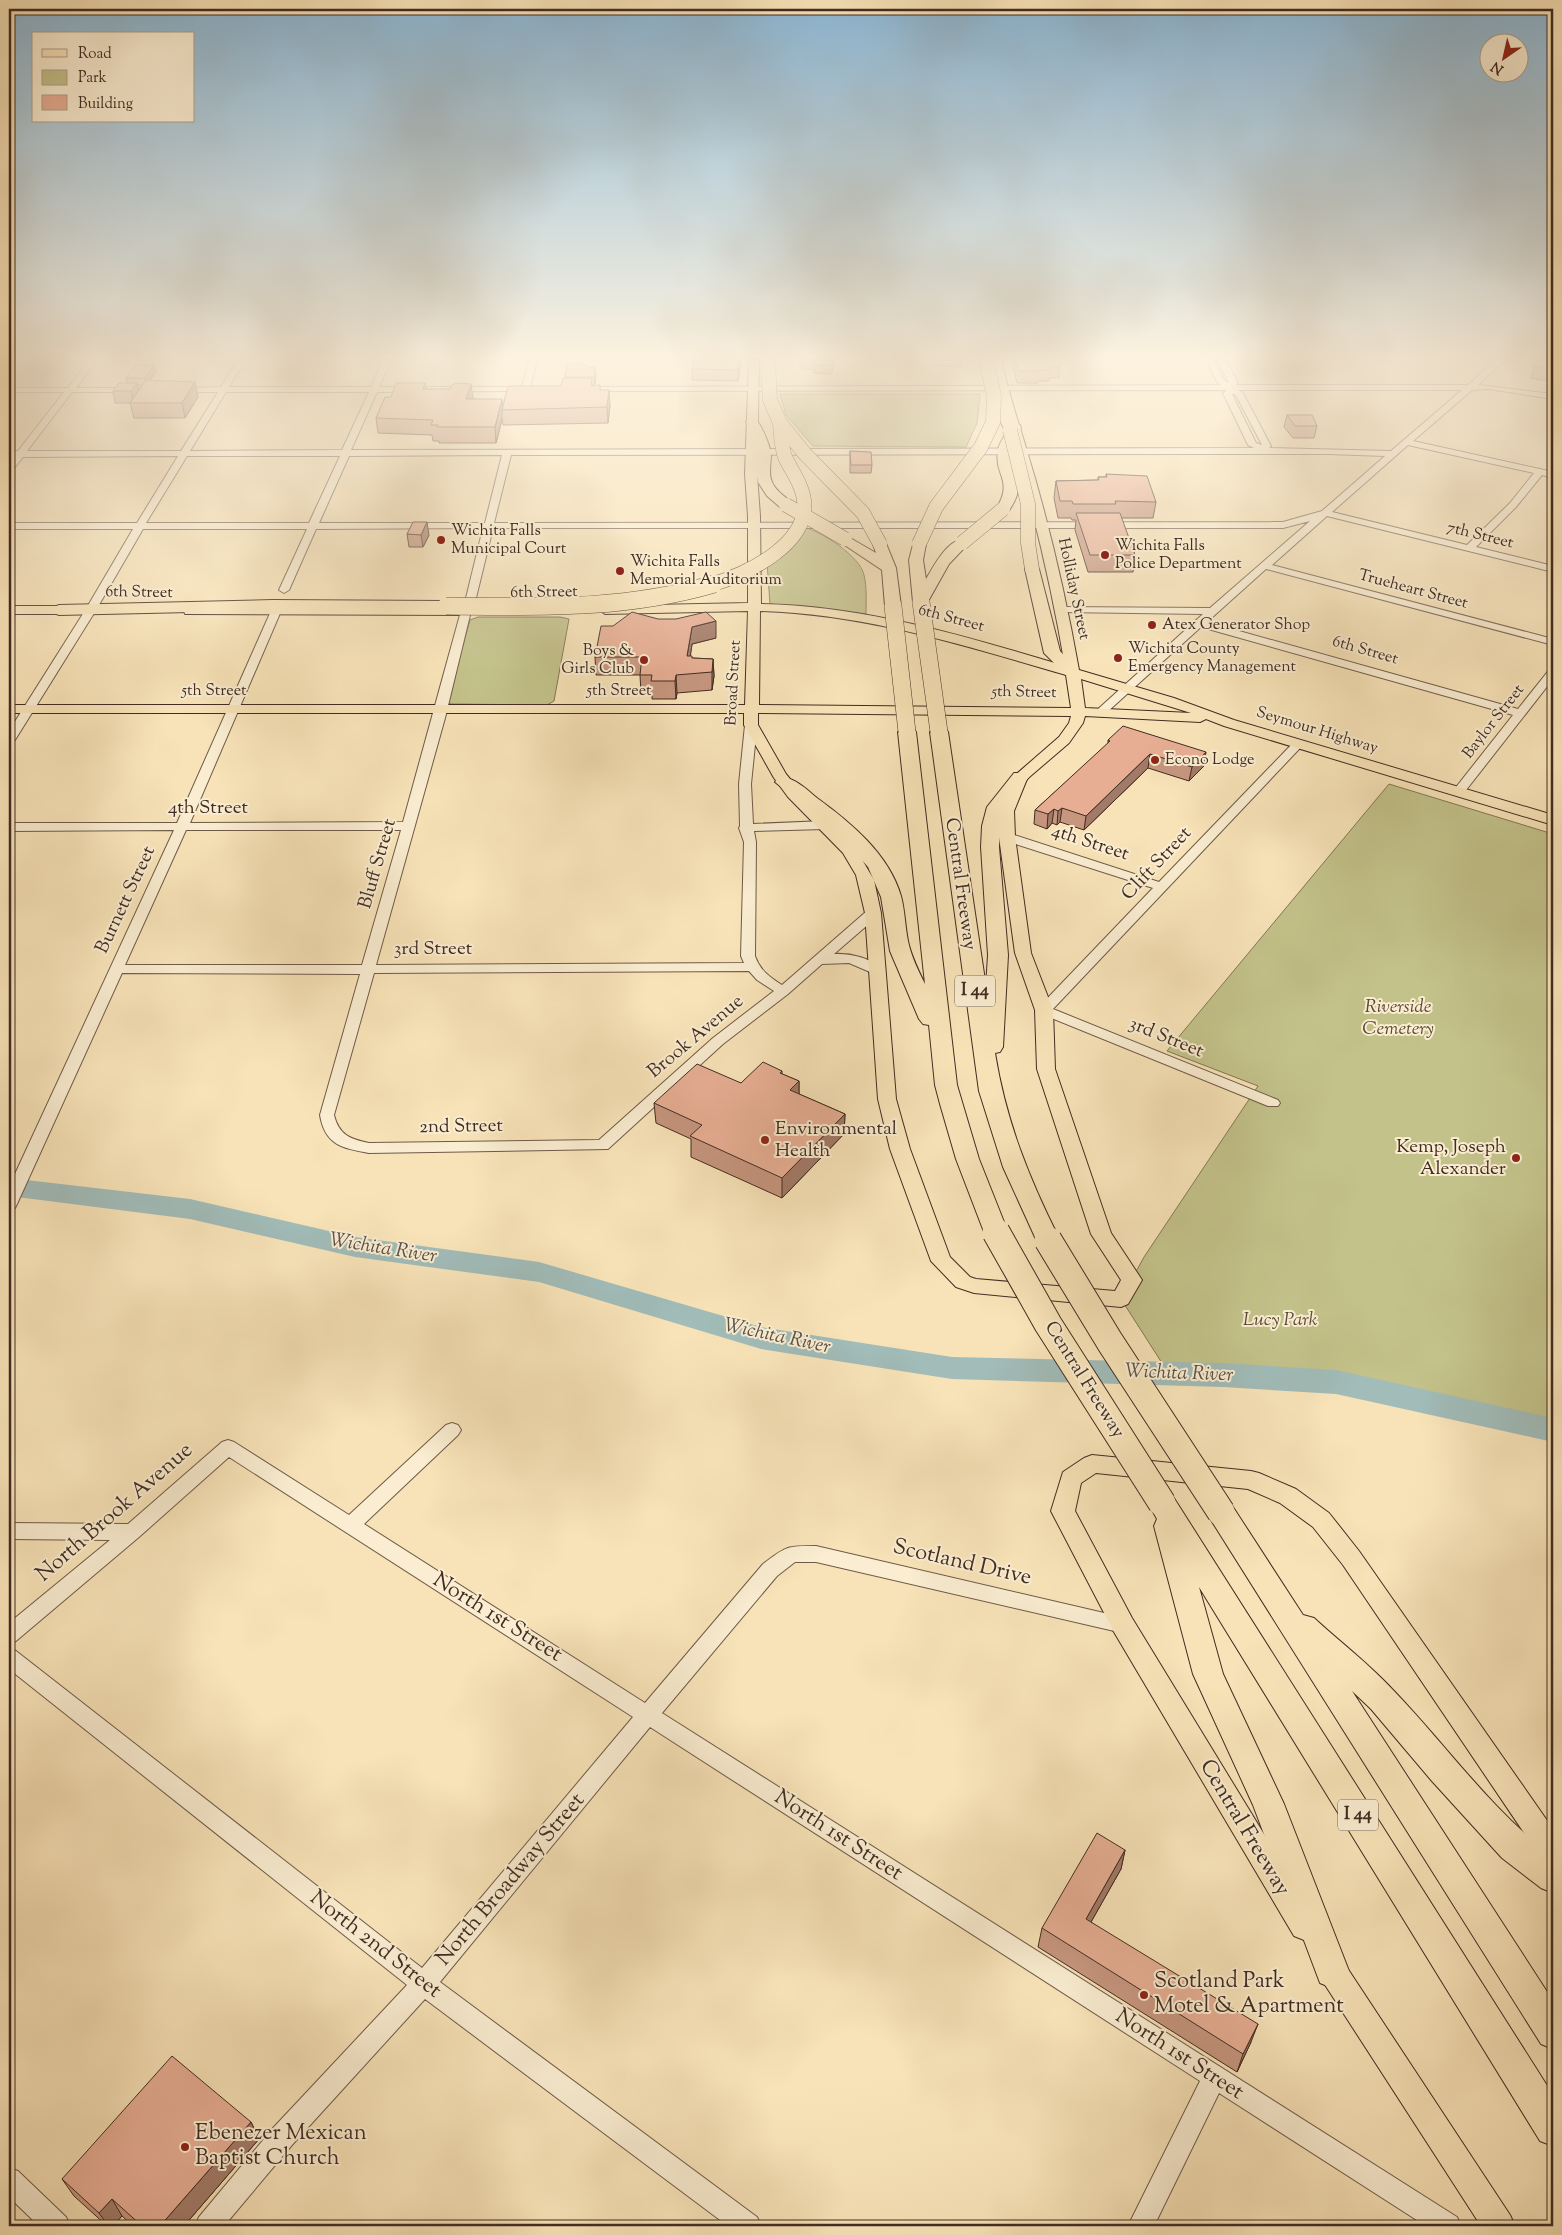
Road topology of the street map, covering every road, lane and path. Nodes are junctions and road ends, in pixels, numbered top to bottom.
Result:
1 (179, 464) edge
2 (340, 464) edge
3 (504, 464) edge
4 (754, 464) edge
5 (761, 464) edge
6 (789, 464) edge
7 (815, 464) edge
8 (967, 464) edge
9 (1006, 464) edge
10 (1018, 464) edge
11 (1025, 464) edge
12 (1380, 464) edge
13 (1506, 464) edge
14 (1540, 472) junction
15 (1553, 476) edge
16 (1325, 514) junction
17 (1040, 524) junction
18 (313, 525) junction
19 (1283, 525) junction
20 (9, 526) edge
21 (140, 526) junction
22 (490, 526) junction
23 (754, 526) junction
24 (1307, 529) junction
25 (1468, 549) junction
26 (1265, 566) junction
27 (889, 568) junction
28 (1553, 569) edge
29 (284, 590) dead end
30 (471, 598) dead end
31 (921, 602) junction
32 (754, 608) junction
33 (91, 609) junction
34 (1062, 609) junction
35 (9, 610) edge
36 (59, 610) joint
37 (466, 611) junction
38 (1214, 611) junction
39 (276, 612) junction
40 (1199, 623) junction
41 (1553, 642) edge
42 (1072, 672) junction
43 (1553, 672) edge
44 (1129, 688) junction
45 (9, 709) edge
46 (28, 709) junction
47 (234, 709) junction
48 (441, 709) junction
49 (751, 709) junction
50 (1079, 711) junction
51 (1101, 712) junction
52 (1521, 714) junction
53 (1193, 717) junction
54 (1229, 723) junction
55 (751, 725) junction
56 (9, 740) edge
57 (1064, 740) junction
58 (1298, 744) junction
59 (1020, 777) junction
60 (784, 782) junction
61 (1459, 791) junction
62 (1553, 820) edge
63 (824, 825) junction
64 (408, 826) junction
65 (9, 827) edge
66 (182, 827) junction
67 (745, 828) junction
68 (1007, 836) junction
69 (1162, 887) junction
70 (873, 913) junction
71 (817, 962) junction
72 (751, 967) junction
73 (116, 969) junction
74 (367, 969) junction
75 (877, 971) junction
76 (783, 992) junction
77 (1044, 1010) junction
78 (940, 1042) junction
79 (990, 1091) junction
80 (1274, 1103) dead end
81 (328, 1126) joint
82 (603, 1145) joint
83 (9, 1204) edge
84 (452, 1430) dead end
85 (228, 1447) joint
86 (1162, 1503) junction
87 (350, 1526) junction
88 (9, 1531) edge
89 (132, 1532) junction
90 (791, 1554) joint
91 (1281, 1605) junction
92 (1123, 1624) junction
93 (9, 1635) edge
94 (9, 1657) edge
95 (650, 1715) junction
96 (1553, 1852) edge
97 (1553, 1877) edge
98 (1332, 1971) junction
99 (424, 1984) junction
100 (1553, 2032) edge
101 (1214, 2078) junction
102 (1553, 2128) edge
103 (9, 2180) edge
104 (57, 2226) edge
105 (208, 2226) edge
106 (748, 2226) edge
107 (1141, 2226) edge
108 (1448, 2226) edge
109 (1500, 2226) edge

1 - 21 street
2 - 18 street
3 - 22 street
4 - 23 main road, Broad Street
5 - 27 highway, bridge
6 - 33 highway, bridge
7 - 27 highway, Central Freeway, bridge
8 - 31 highway, Central Freeway, bridge
9 - 31 highway, bridge
10 - 42 highway, bridge
11 - 17 main road, Holliday Street
12 - 16 street
13 - 14 street
14 - 15 street
14 - 25 street
16 - 19 street, 7th Street
16 - 24 street
16 - 25 street, 7th Street
17 - 19 street, 7th Street
17 - 23 street, 7th Street
17 - 34 main road, Holliday Street
18 - 21 street, 7th Street
18 - 22 street, 7th Street
18 - 29 street
19 - 24 street, 7th Street
20 - 21 street, 7th Street
21 - 33 street
22 - 23 street, 7th Street
22 - 30 street
23 - 32 main road, Broad Street
24 - 26 street
25 - 28 street, 7th Street
26 - 38 street
26 - 41 street, Trueheart Street
27 - 78 highway, Central Freeway / I 44, bridge
31 - 79 highway, Central Freeway / I 44, bridge
32 - 37 main road, 6th Street
32 - 42 main road, 6th Street
32 - 49 main road, Broad Street
33 - 36 highway
33 - 39 main road, 6th Street
33 - 46 street
34 - 38 street
34 - 42 main road, Holliday Street
35 - 36 main road
37 - 39 main road, 6th Street
37 - 48 street, Bluff Street
38 - 40 street
39 - 47 street, Burnett Street
40 - 44 street
40 - 52 street, 6th Street
42 - 44 main road, Seymour Highway
42 - 50 main road, Holliday Street
43 - 52 street, Baylor Street
44 - 51 street
44 - 53 main road
44 - 54 main road, Seymour Highway
45 - 46 main road, 5th Street
46 - 47 main road, 5th Street
46 - 56 street
47 - 48 main road, 5th Street
47 - 66 street, Burnett Street
48 - 49 main road, 5th Street
48 - 64 street, Bluff Street
49 - 50 main road, 5th Street
49 - 55 main road, Broad Street
50 - 51 main road, 5th Street
50 - 57 main road
51 - 53 main road, 5th Street
51 - 57 main road
52 - 61 street, Baylor Street
53 - 54 main road, 5th Street
54 - 58 main road, Seymour Highway
55 - 60 main road, Central Freeway
55 - 67 street, Broad Street
57 - 59 main road
58 - 61 main road, Seymour Highway
58 - 69 street, Clift Street
59 - 68 main road, Central Freeway
59 - 79 highway
60 - 63 main road, Central Freeway
60 - 78 highway
61 - 62 main road, Seymour Highway
63 - 67 street
63 - 70 main road, Central Freeway
64 - 66 street, 4th Street
64 - 74 street, Bluff Street
65 - 66 street, 4th Street
66 - 73 street, Burnett Street
67 - 72 street, Broad Street
68 - 69 street, 4th Street
68 - 77 main road, Central Freeway
69 - 77 street, Clift Street
70 - 71 street, Brook Avenue
70 - 75 main road, Central Freeway
71 - 75 street
71 - 76 street, Brook Avenue
72 - 74 street, 3rd Street
72 - 76 street
73 - 74 street, 3rd Street
73 - 83 street, Burnett Street
74 - 81 street, Bluff Street
75 - 77 main road, Central Freeway
76 - 82 street, Brook Avenue
77 - 80 street, 3rd Street
78 - 86 highway, Central Freeway / I 44, bridge
79 - 91 highway, Central Freeway / I 44, bridge
81 - 82 street, 2nd Street
84 - 87 street
85 - 87 street, North 1st Street
85 - 89 street, North Brook Avenue
86 - 98 highway
86 - 102 highway, Central Freeway / I 44
87 - 95 street, North 1st Street
88 - 89 street
89 - 93 street, North Brook Avenue
90 - 92 street, Scotland Drive
90 - 95 street, North Broadway Street
91 - 97 highway
91 - 100 highway, Central Freeway / I 44
92 - 96 main road, Central Freeway
92 - 98 main road, Central Freeway
94 - 99 street, North 2nd Street
95 - 99 street, North Broadway Street
95 - 101 street, North 1st Street
98 - 109 main road, Central Freeway
99 - 105 street, North Broadway Street
99 - 106 street, North 2nd Street
101 - 107 street
101 - 108 street, North 1st Street
103 - 104 street

